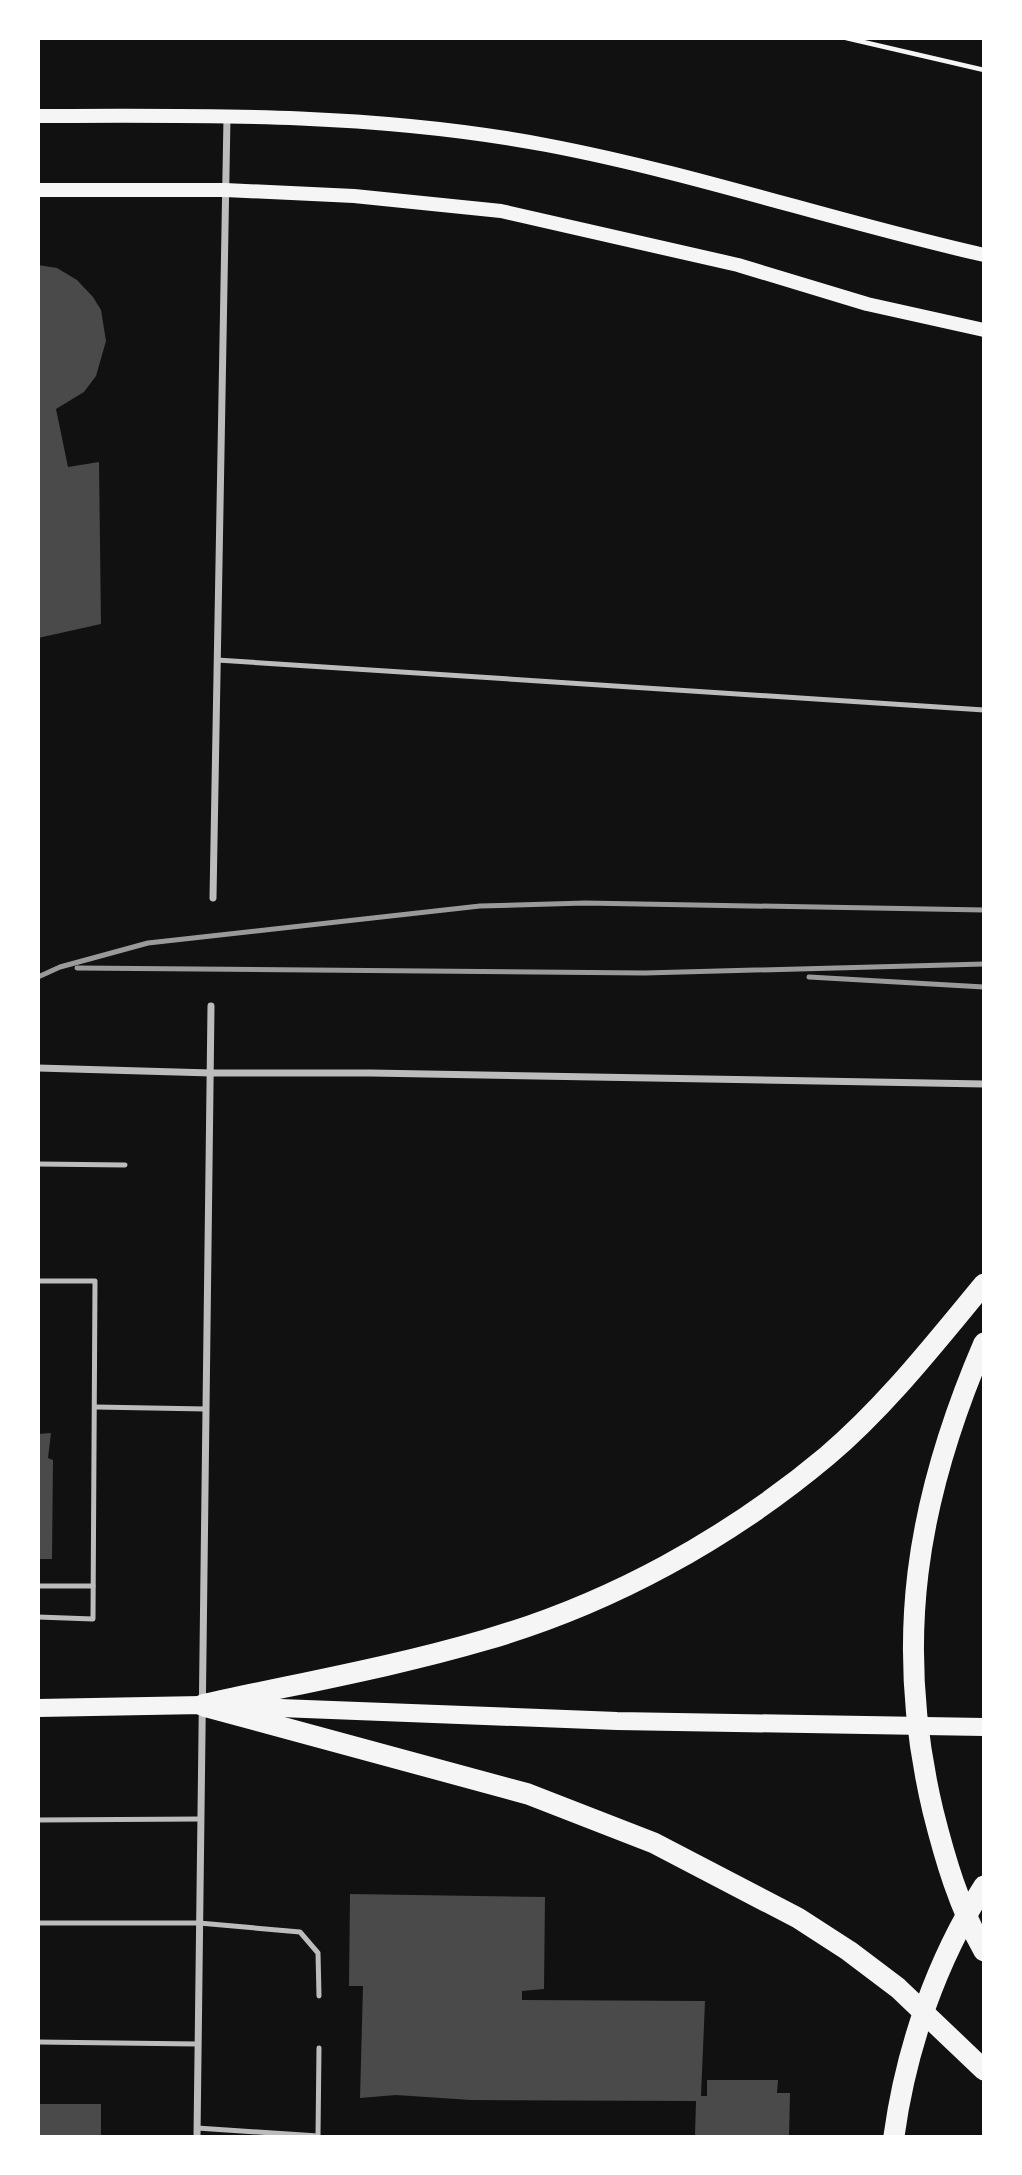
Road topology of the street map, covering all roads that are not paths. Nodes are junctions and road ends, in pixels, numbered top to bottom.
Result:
1 (38, 116) edge
2 (227, 116) junction
3 (38, 190) edge
4 (225, 190) junction
5 (984, 255) edge
6 (984, 330) edge
7 (217, 660) junction
8 (984, 710) edge
9 (213, 898) dead end
10 (211, 1006) dead end
11 (38, 1068) edge
12 (211, 1073) junction
13 (984, 1084) edge
14 (38, 1164) edge
15 (125, 1165) dead end
16 (38, 1280) edge
17 (984, 1284) edge
18 (984, 1343) edge
19 (94, 1407) junction
20 (206, 1409) junction
21 (38, 1586) edge
22 (93, 1586) junction
23 (38, 1617) edge
24 (202, 1705) junction
25 (38, 1708) edge
26 (984, 1727) edge
27 (201, 1819) junction
28 (38, 1820) edge
29 (984, 1886) edge
30 (38, 1923) edge
31 (199, 1923) junction
32 (984, 1951) edge
33 (319, 1996) dead end
34 (38, 2042) edge
35 (198, 2044) junction
36 (319, 2048) dead end
37 (984, 2070) edge
38 (197, 2128) junction
39 (318, 2136) edge
40 (197, 2137) edge
41 (894, 2137) edge

1 - 2 main road
2 - 4 street
2 - 5 main road
3 - 4 main road
4 - 6 main road
4 - 7 street
7 - 8 lane
7 - 9 street
10 - 12 street
11 - 12 street
12 - 13 street
12 - 20 street
14 - 15 lane
16 - 19 lane
17 - 24 highway
18 - 32 highway
19 - 20 lane
19 - 22 lane
20 - 24 street
21 - 22 lane
22 - 23 lane
24 - 25 main road
24 - 26 main road
24 - 27 street
24 - 37 highway
27 - 28 lane
27 - 31 street
29 - 41 highway
30 - 31 lane
31 - 33 lane
31 - 35 street
34 - 35 lane
35 - 38 street
36 - 39 lane
38 - 39 lane
38 - 40 street

